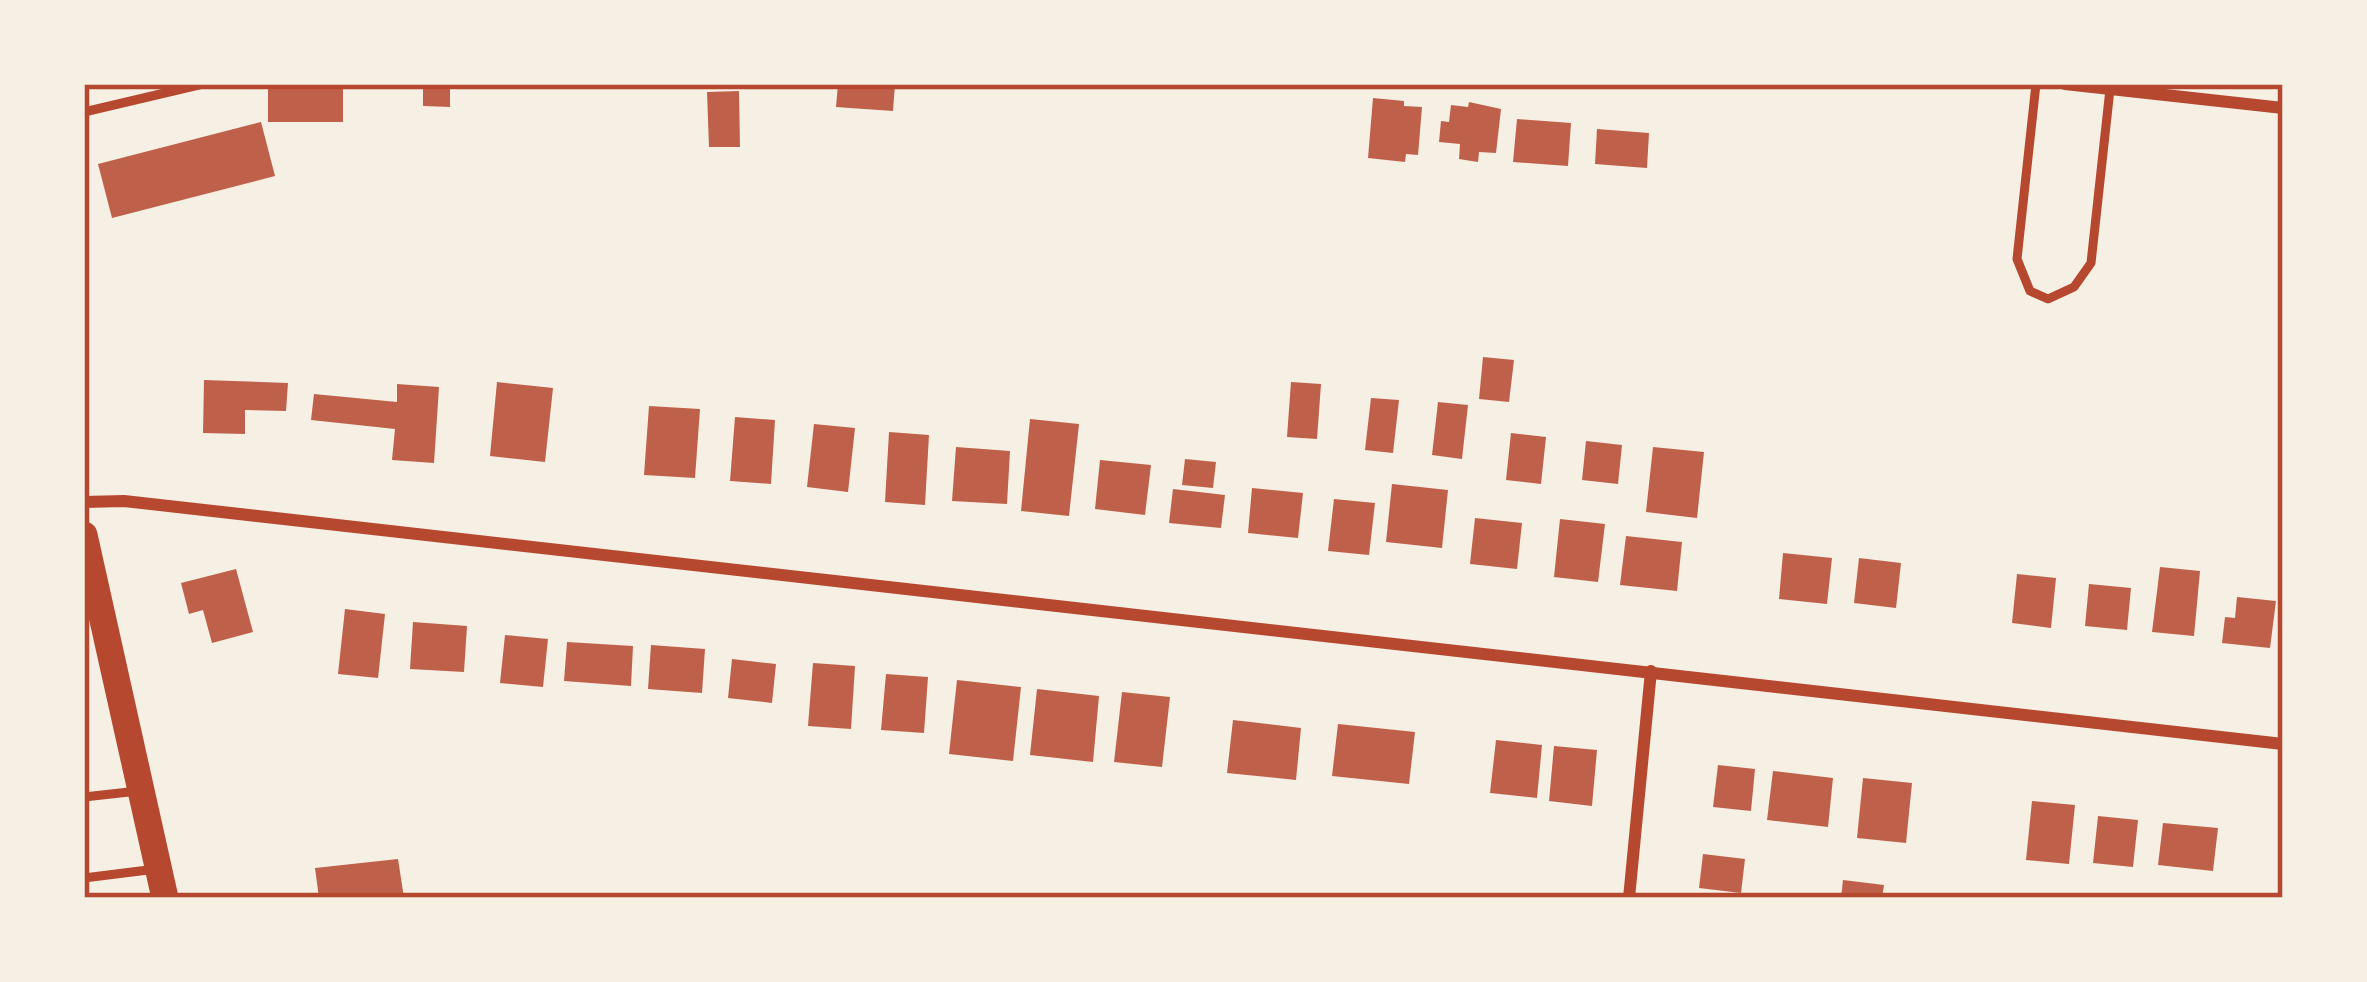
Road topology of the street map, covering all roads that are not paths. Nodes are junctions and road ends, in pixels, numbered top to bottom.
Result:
1 (202, 84) edge
2 (2036, 84) edge
3 (2065, 84) edge
4 (2110, 89) junction
5 (2283, 108) edge
6 (84, 112) edge
7 (84, 502) edge
8 (84, 536) edge
9 (90, 587) edge
10 (1651, 671) junction
11 (2283, 744) edge
12 (140, 790) junction
13 (84, 797) edge
14 (159, 869) junction
15 (84, 878) edge
16 (165, 898) edge
17 (1629, 898) edge

1 - 6 lane
2 - 4 lane
3 - 4 street
4 - 5 street
7 - 10 street
8 - 9 main road
9 - 12 main road
10 - 11 street
10 - 17 street
12 - 13 lane
12 - 14 main road
14 - 15 lane
14 - 16 main road

